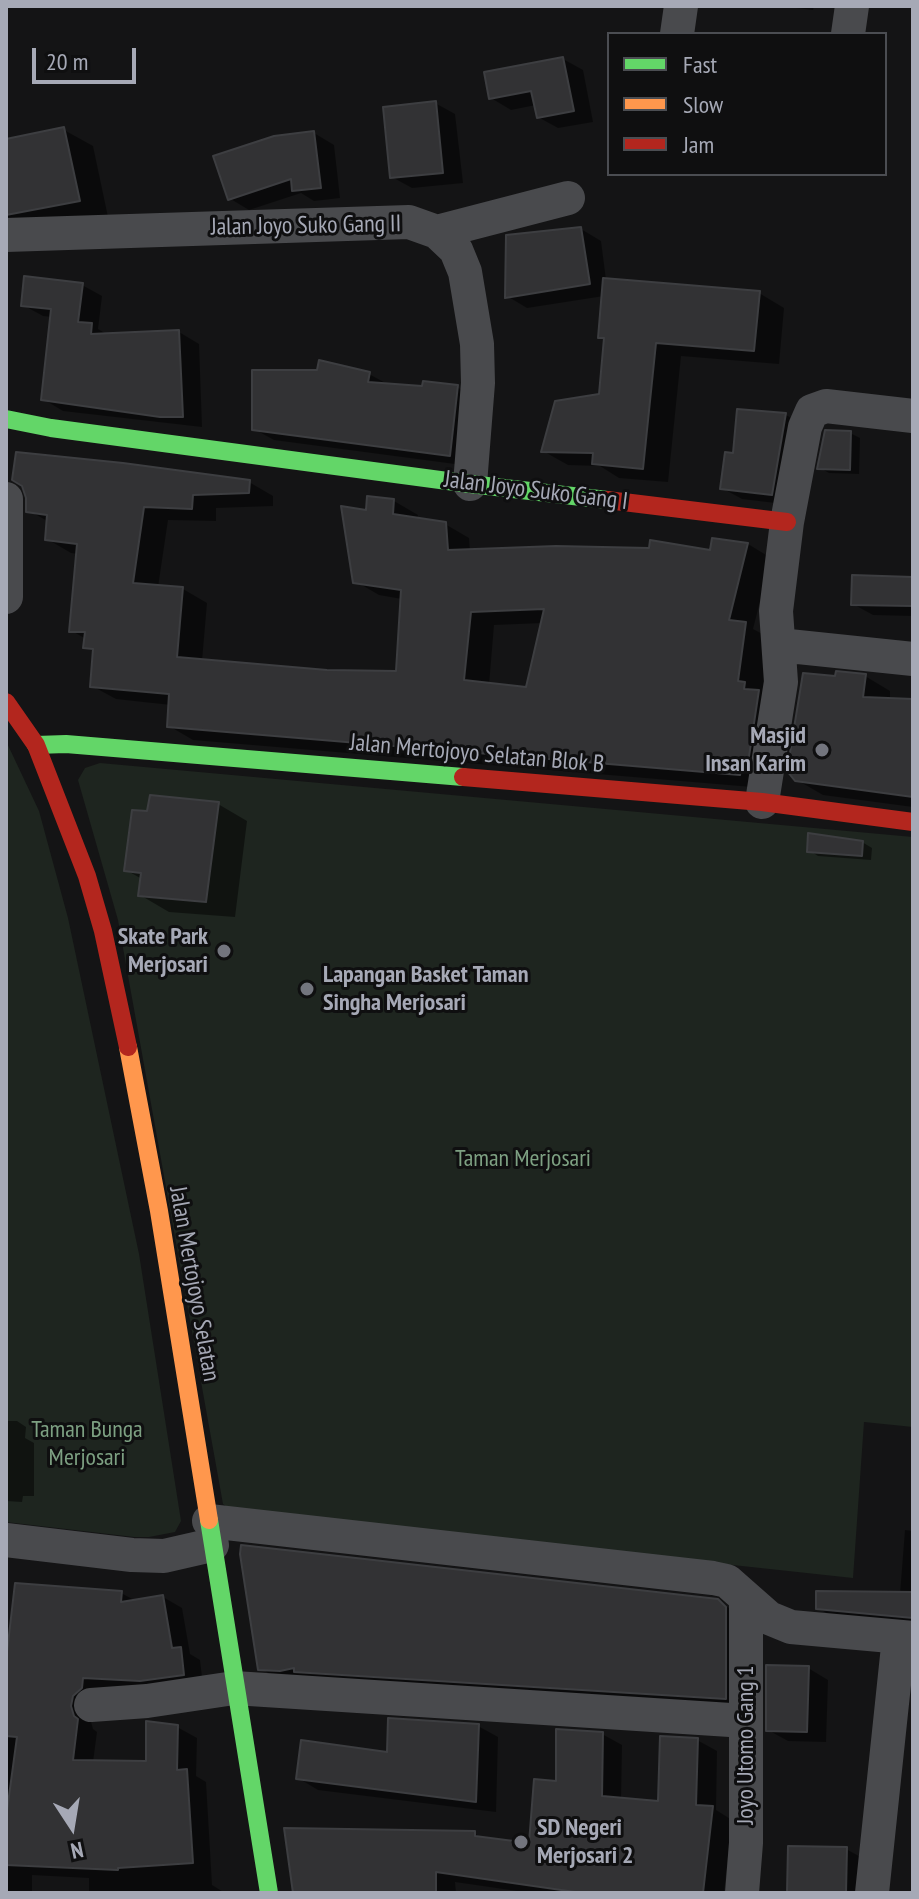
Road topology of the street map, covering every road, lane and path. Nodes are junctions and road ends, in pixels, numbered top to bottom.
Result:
1 (681, 6) edge
2 (852, 6) edge
3 (677, 32) edge
4 (848, 32) edge
5 (568, 198) dead end
6 (437, 232) junction
7 (6, 235) edge
8 (913, 416) edge
9 (6, 419) edge
10 (470, 484) junction
11 (6, 499) edge
12 (787, 522) junction
13 (6, 597) edge
14 (779, 645) junction
15 (913, 659) edge
16 (6, 702) edge
17 (36, 745) junction
18 (762, 802) junction
19 (913, 822) edge
20 (210, 1533) junction
21 (6, 1540) edge
22 (746, 1598) junction
23 (906, 1638) edge
24 (234, 1688) junction
25 (91, 1705) dead end
26 (746, 1721) junction
27 (269, 1893) edge
28 (742, 1893) edge
29 (872, 1893) edge

1 - 3 street
2 - 4 street
5 - 6 street
6 - 7 street, Jalan Joyo Suko Gang II
6 - 10 street, Jalan Joyo Suko Gang II
8 - 12 street
9 - 10 street, Jalan Joyo Suko Gang I
10 - 12 street, Jalan Joyo Suko Gang I
11 - 13 street
12 - 14 street
14 - 15 street
14 - 18 street
16 - 17 street, Jalan Mertojoyo Selatan
17 - 18 street, Jalan Mertojoyo Selatan Blok B
17 - 20 street, Jalan Mertojoyo Selatan
18 - 19 street, Jalan Mertojoyo Selatan Blok B
20 - 21 street
20 - 22 street
20 - 24 street, Jalan Mertojoyo Selatan
22 - 23 street
22 - 26 street, Joyo Utomo Gang 1
23 - 29 street
24 - 25 street
24 - 26 street
24 - 27 street, Jalan Mertojoyo Selatan
26 - 28 street, Joyo Utomo Gang 1

